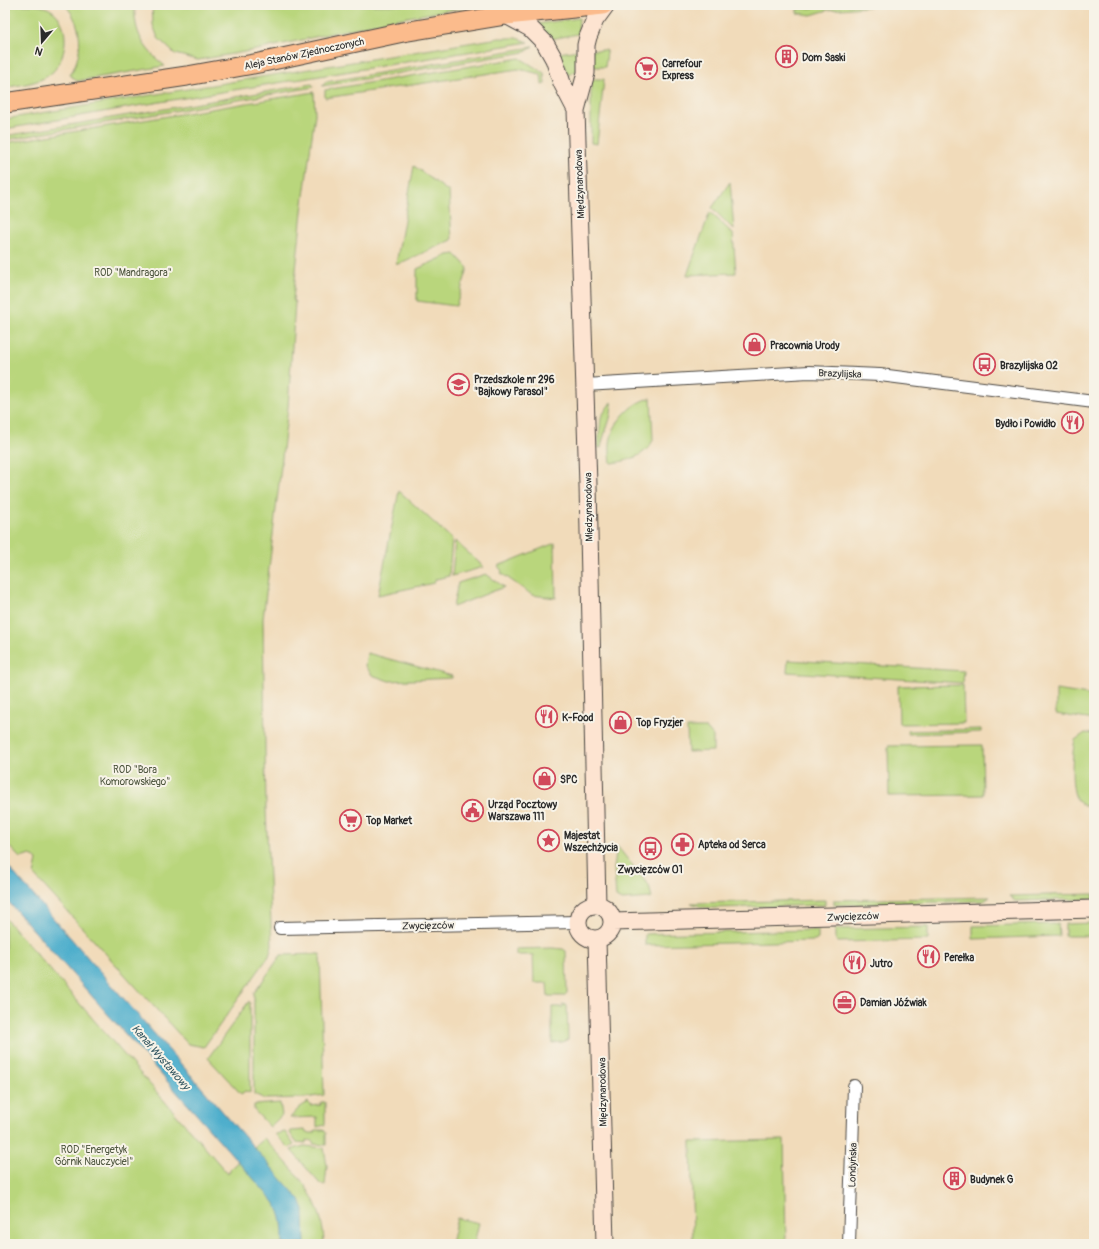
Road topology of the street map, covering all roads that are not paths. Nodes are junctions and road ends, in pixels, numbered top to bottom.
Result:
1 (603, 5) edge
2 (606, 5) edge
3 (506, 15) junction
4 (5, 102) edge
5 (576, 110) junction
6 (585, 384) junction
7 (1094, 402) edge
8 (597, 905) junction
9 (1094, 909) edge
10 (577, 922) junction
11 (612, 922) junction
12 (280, 928) dead end
13 (597, 939) junction
14 (854, 1086) dead end
15 (605, 1244) edge
16 (849, 1244) edge

1 - 3 main road, Aleja Stanów Zjednoczonych
2 - 5 street, Międzynarodowa
3 - 4 main road, Aleja Stanów Zjednoczonych
3 - 5 street, Międzynarodowa
5 - 6 street, Międzynarodowa
6 - 7 street, Brazylijska
6 - 8 street, Międzynarodowa
8 - 10 street
8 - 11 street
9 - 11 street, Zwycięzców
10 - 12 street, Zwycięzców
10 - 13 street
11 - 13 street
13 - 15 street, Międzynarodowa
14 - 16 street, Londyńska

